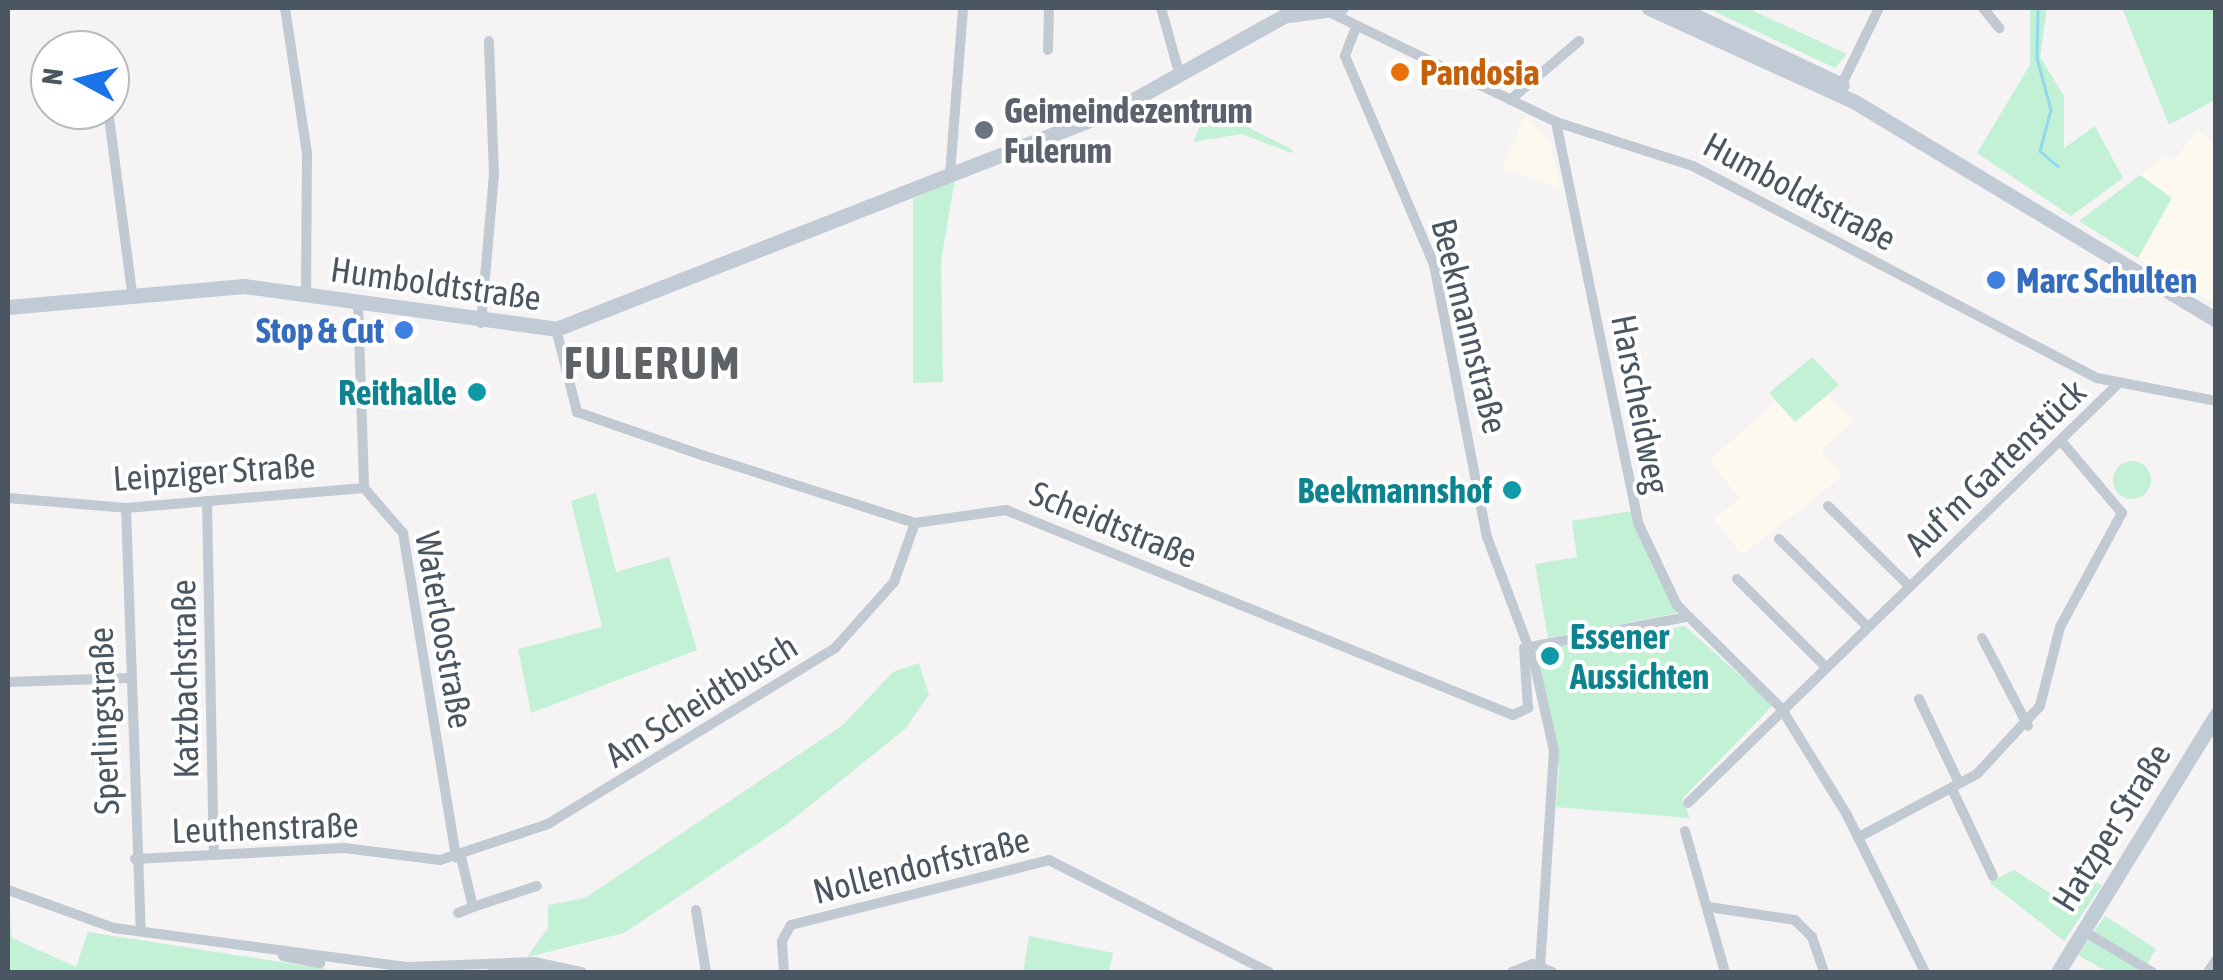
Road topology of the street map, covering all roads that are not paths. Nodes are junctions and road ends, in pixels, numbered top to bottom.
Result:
1 (286, 8) edge
2 (963, 8) edge
3 (1050, 8) edge
4 (1161, 8) edge
5 (1679, 8) edge
6 (1879, 8) edge
7 (1984, 8) edge
8 (1315, 9) edge
9 (1658, 9) edge
10 (1339, 10) edge
11 (1294, 11) edge
12 (1356, 27) junction
13 (1999, 28) dead end
14 (1579, 40) dead end
15 (488, 41) dead end
16 (1048, 50) dead end
17 (1180, 76) junction
18 (1840, 89) junction
19 (1510, 100) junction
20 (1556, 122) junction
21 (111, 130) edge
22 (950, 174) junction
23 (132, 292) junction
24 (306, 296) junction
25 (358, 304) junction
26 (8, 307) edge
27 (2216, 320) edge
28 (480, 324) junction
29 (556, 329) junction
30 (2117, 385) junction
31 (2216, 401) edge
32 (2062, 442) junction
33 (364, 488) junction
34 (8, 498) edge
35 (207, 501) junction
36 (1828, 506) dead end
37 (126, 508) junction
38 (915, 523) junction
39 (1779, 539) dead end
40 (1737, 579) dead end
41 (1909, 586) junction
42 (1687, 617) junction
43 (1867, 626) junction
44 (1982, 638) dead end
45 (1524, 648) junction
46 (1825, 666) junction
47 (128, 678) junction
48 (8, 682) edge
49 (1919, 699) dead end
50 (1781, 708) junction
51 (2216, 715) edge
52 (2028, 726) junction
53 (1956, 786) junction
54 (1688, 802) dead end
55 (1685, 830) dead end
56 (1858, 837) junction
57 (214, 855) junction
58 (458, 857) junction
59 (135, 859) junction
60 (1993, 876) dead end
61 (537, 886) dead end
62 (8, 890) edge
63 (474, 907) junction
64 (1709, 907) junction
65 (696, 910) dead end
66 (458, 913) dead end
67 (2082, 930) junction
68 (141, 931) junction
69 (208, 940) junction
70 (2216, 960) edge
71 (1540, 966) junction
72 (410, 972) edge
73 (568, 972) edge
74 (582, 972) edge
75 (706, 972) edge
76 (784, 972) edge
77 (1270, 972) edge
78 (1512, 972) edge
79 (1552, 972) edge
80 (1724, 972) edge
81 (1824, 972) edge
82 (1925, 972) edge
83 (2058, 972) edge
84 (2152, 972) edge
85 (2208, 972) edge

1 - 24 street
2 - 22 street
3 - 16 street
4 - 17 street
5 - 18 street
6 - 18 street
7 - 13 street
8 - 10 street, Humboldtstraße
8 - 11 street, Humboldtstraße
9 - 18 street
10 - 12 street, Humboldtstraße
11 - 17 street, Humboldtstraße
12 - 19 street, Humboldtstraße
12 - 45 street, Beekmannstraße
14 - 19 street
15 - 28 street
17 - 22 street, Humboldtstraße
18 - 27 street
19 - 20 street, Humboldtstraße
20 - 30 street, Humboldtstraße
20 - 42 street, Harscheidweg
21 - 23 street
22 - 29 street, Humboldtstraße
23 - 24 street, Humboldtstraße
23 - 26 street, Humboldtstraße
24 - 25 street, Humboldtstraße
25 - 28 street, Humboldtstraße
25 - 33 street
28 - 29 street, Humboldtstraße
29 - 38 street, Scheidtstraße
30 - 31 street, Humboldtstraße
30 - 32 street, Auf'm Gartenstück
32 - 41 street, Auf'm Gartenstück
32 - 52 street
33 - 35 street, Leipziger Straße
33 - 58 street, Waterloostraße
34 - 37 street, Leipziger Straße
35 - 37 street, Leipziger Straße
35 - 57 street, Katzbachstraße
36 - 41 street, Auf'm Gartenstück
37 - 47 street, Sperlingstraße
38 - 45 street, Scheidtstraße
38 - 58 street, Am Scheidtbusch
39 - 43 street
40 - 46 street
41 - 43 street, Auf'm Gartenstück
42 - 45 street
42 - 50 street, Harscheidweg
43 - 46 street, Auf'm Gartenstück
44 - 52 street
45 - 71 street, Beekmannstraße
46 - 50 street, Auf'm Gartenstück
47 - 48 street
47 - 59 street, Sperlingstraße
49 - 53 street
50 - 54 street, Auf'm Gartenstück
50 - 56 street, Harscheidweg
51 - 67 street, Hatzper Straße
52 - 53 street
53 - 56 street
53 - 60 street
55 - 64 street
56 - 82 street, Harscheidweg
57 - 58 street, Leuthenstraße
57 - 59 street, Leuthenstraße
58 - 63 street, Waterloostraße
59 - 68 street, Sperlingstraße
61 - 63 street
62 - 68 street
63 - 66 street
64 - 80 street
64 - 81 street
65 - 75 street
67 - 83 street, Hatzper Straße
67 - 84 street
68 - 69 street
69 - 72 street
69 - 74 street
70 - 85 street
71 - 78 street
71 - 79 street
72 - 73 street
76 - 77 street, Nollendorfstraße

